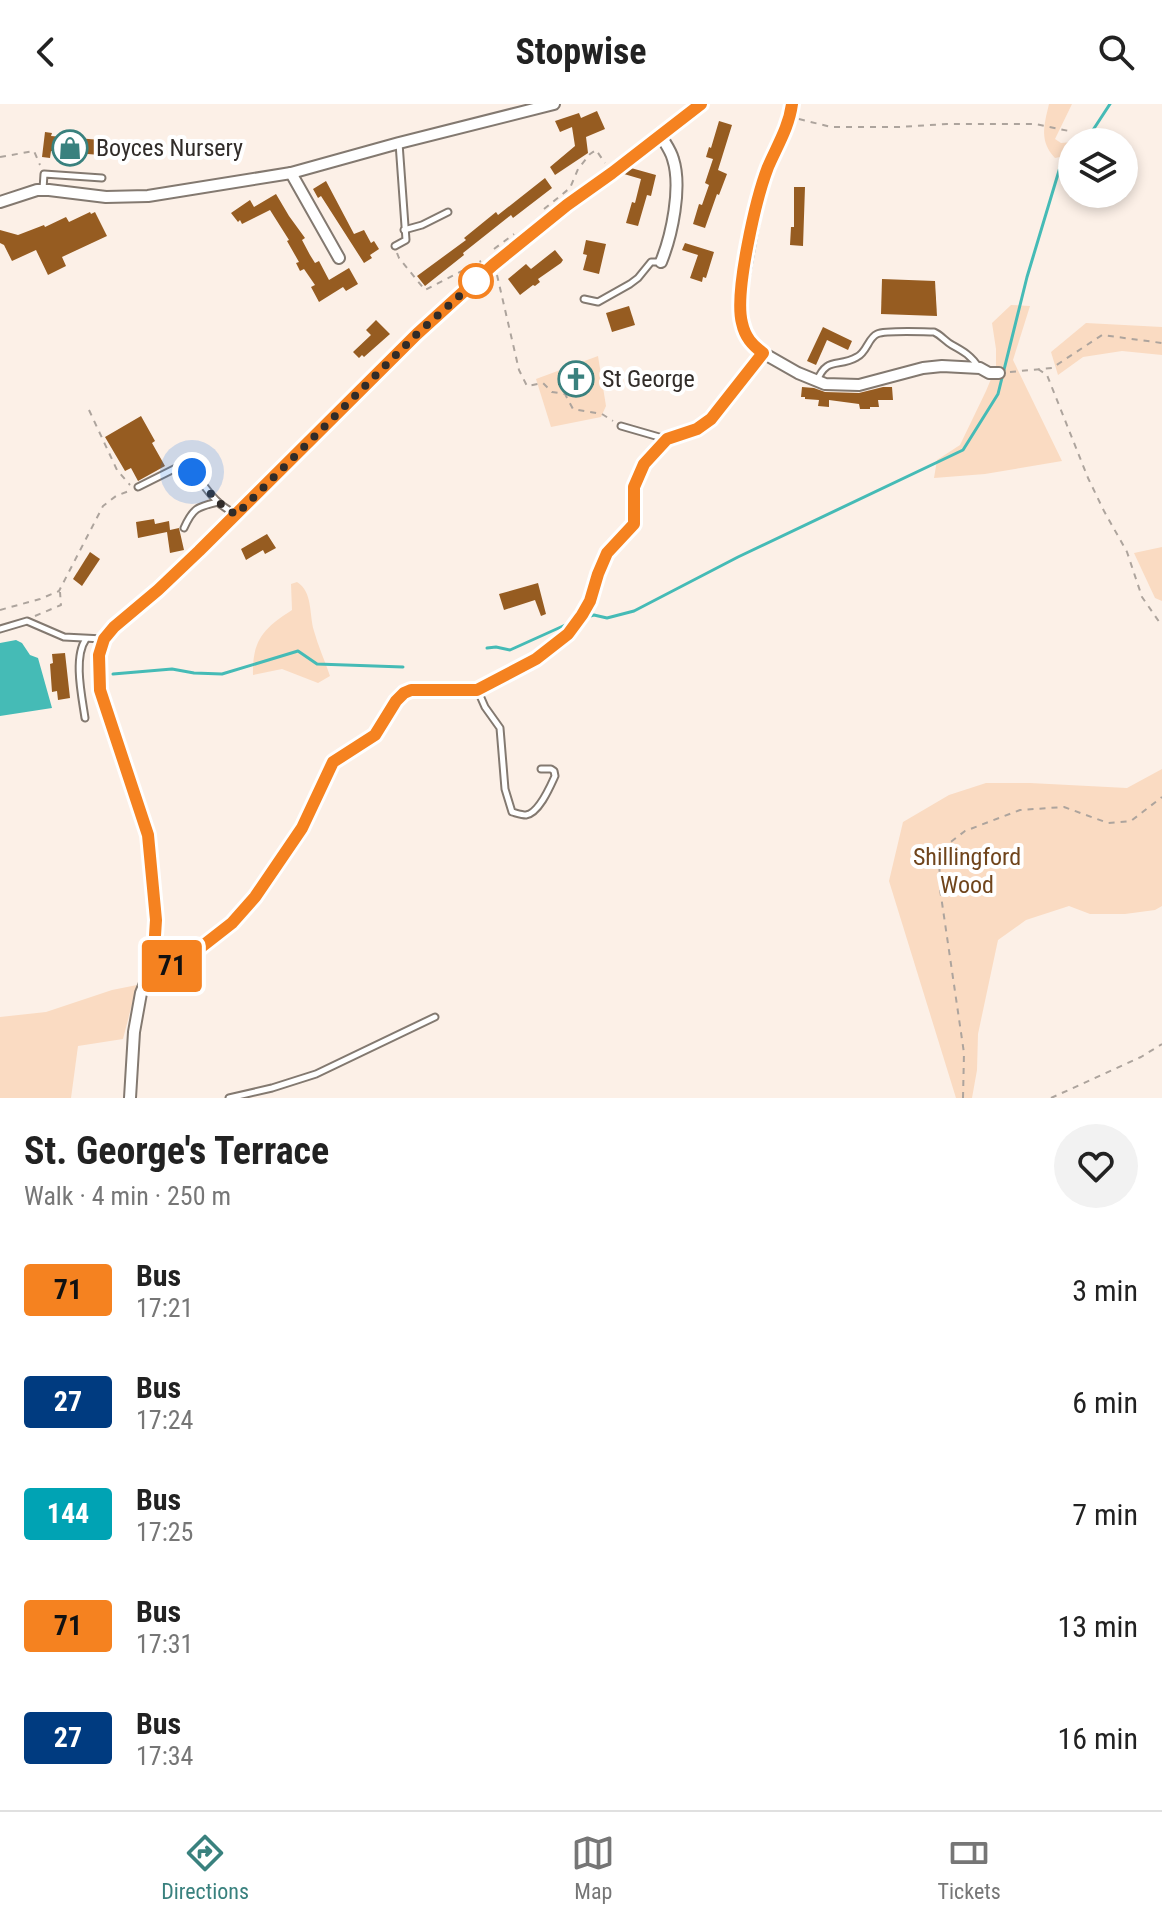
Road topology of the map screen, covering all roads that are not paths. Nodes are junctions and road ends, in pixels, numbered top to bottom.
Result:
1 (554, 104) edge
2 (701, 104) edge
3 (792, 104) edge
4 (661, 136) junction
5 (399, 143) junction
6 (291, 173) junction
7 (102, 178) dead end
8 (43, 190) junction
9 (0, 202) edge
10 (448, 212) dead end
11 (404, 230) junction
12 (395, 246) road end
13 (339, 258) dead end
14 (661, 262) joint
15 (584, 299) dead end
16 (763, 353) junction
17 (980, 368) junction
18 (1002, 373) road end
19 (817, 381) junction
20 (621, 426) road end
21 (667, 439) junction
22 (138, 487) dead end
23 (218, 502) junction
24 (236, 515) junction
25 (184, 528) dead end
26 (0, 629) edge
27 (87, 639) junction
28 (104, 639) junction
29 (477, 690) junction
30 (85, 718) dead end
31 (541, 769) dead end
32 (148, 973) junction
33 (435, 1017) dead end
34 (130, 1098) edge
35 (229, 1098) edge

1 - 5 street
2 - 4 street
3 - 16 street
4 - 14 street
4 - 24 street
5 - 6 street
5 - 11 lane
6 - 8 street
6 - 13 street
7 - 8 lane
8 - 9 street
10 - 11 lane
11 - 12 lane
14 - 15 lane
16 - 19 street
16 - 21 street
17 - 18 street
17 - 19 street
17 - 19 lane
20 - 21 lane
21 - 29 street
22 - 23 lane
23 - 24 lane
23 - 25 lane
24 - 28 street
26 - 27 lane
27 - 28 lane
27 - 30 lane
28 - 32 street
29 - 31 lane
29 - 32 street
32 - 34 street
33 - 35 lane

